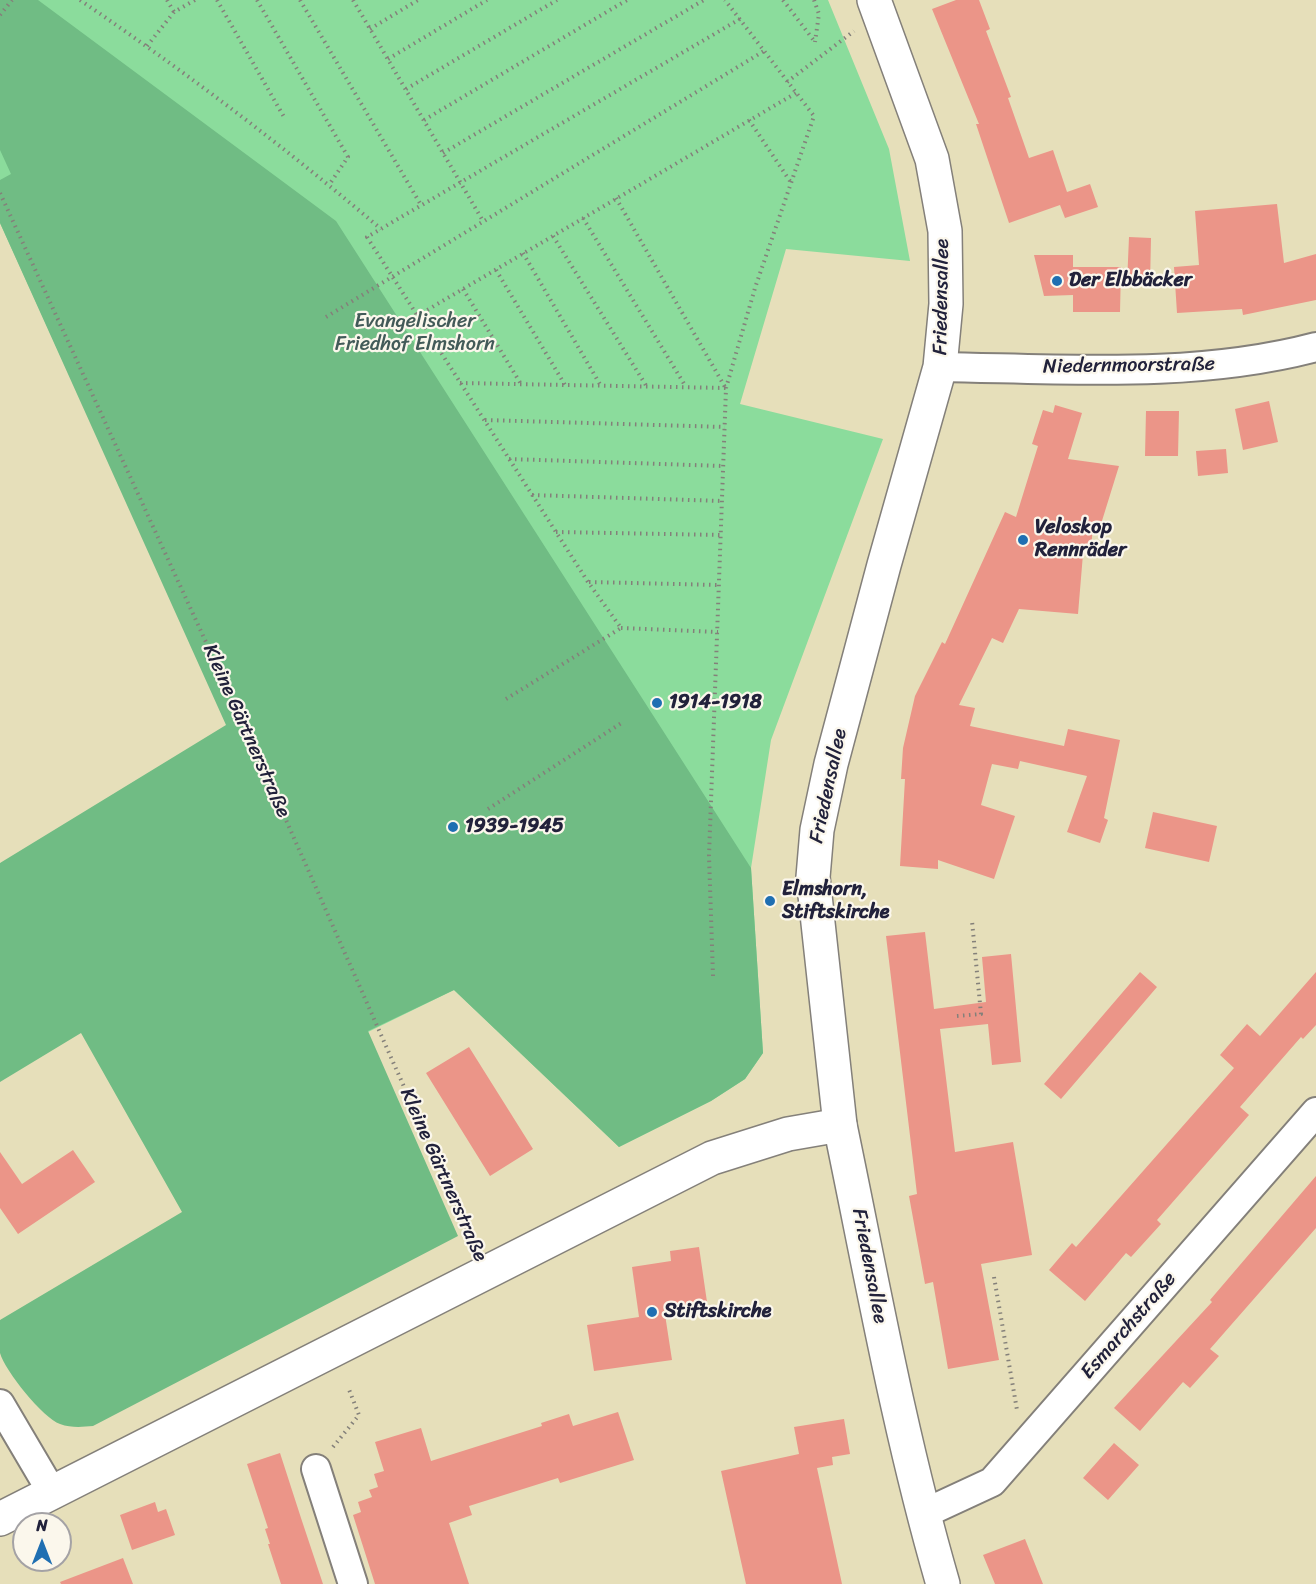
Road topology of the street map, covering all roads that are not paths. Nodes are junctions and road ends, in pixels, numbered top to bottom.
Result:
1 (876, 6) edge
2 (1316, 347) edge
3 (940, 367) junction
4 (1316, 1112) edge
5 (840, 1125) junction
6 (0, 1404) edge
7 (316, 1469) road end
8 (53, 1494) junction
9 (923, 1514) junction
10 (0, 1519) edge
11 (353, 1584) edge
12 (943, 1584) edge

1 - 3 main road, Friedensallee
2 - 3 street, Niedernmoorstraße
3 - 5 main road, Friedensallee
4 - 9 street, Esmarchstraße
5 - 8 main road, Kleine Gärtnerstraße
5 - 9 main road, Friedensallee
6 - 8 street
7 - 11 street
8 - 10 main road, Kleine Gärtnerstraße
9 - 12 main road, Friedensallee

